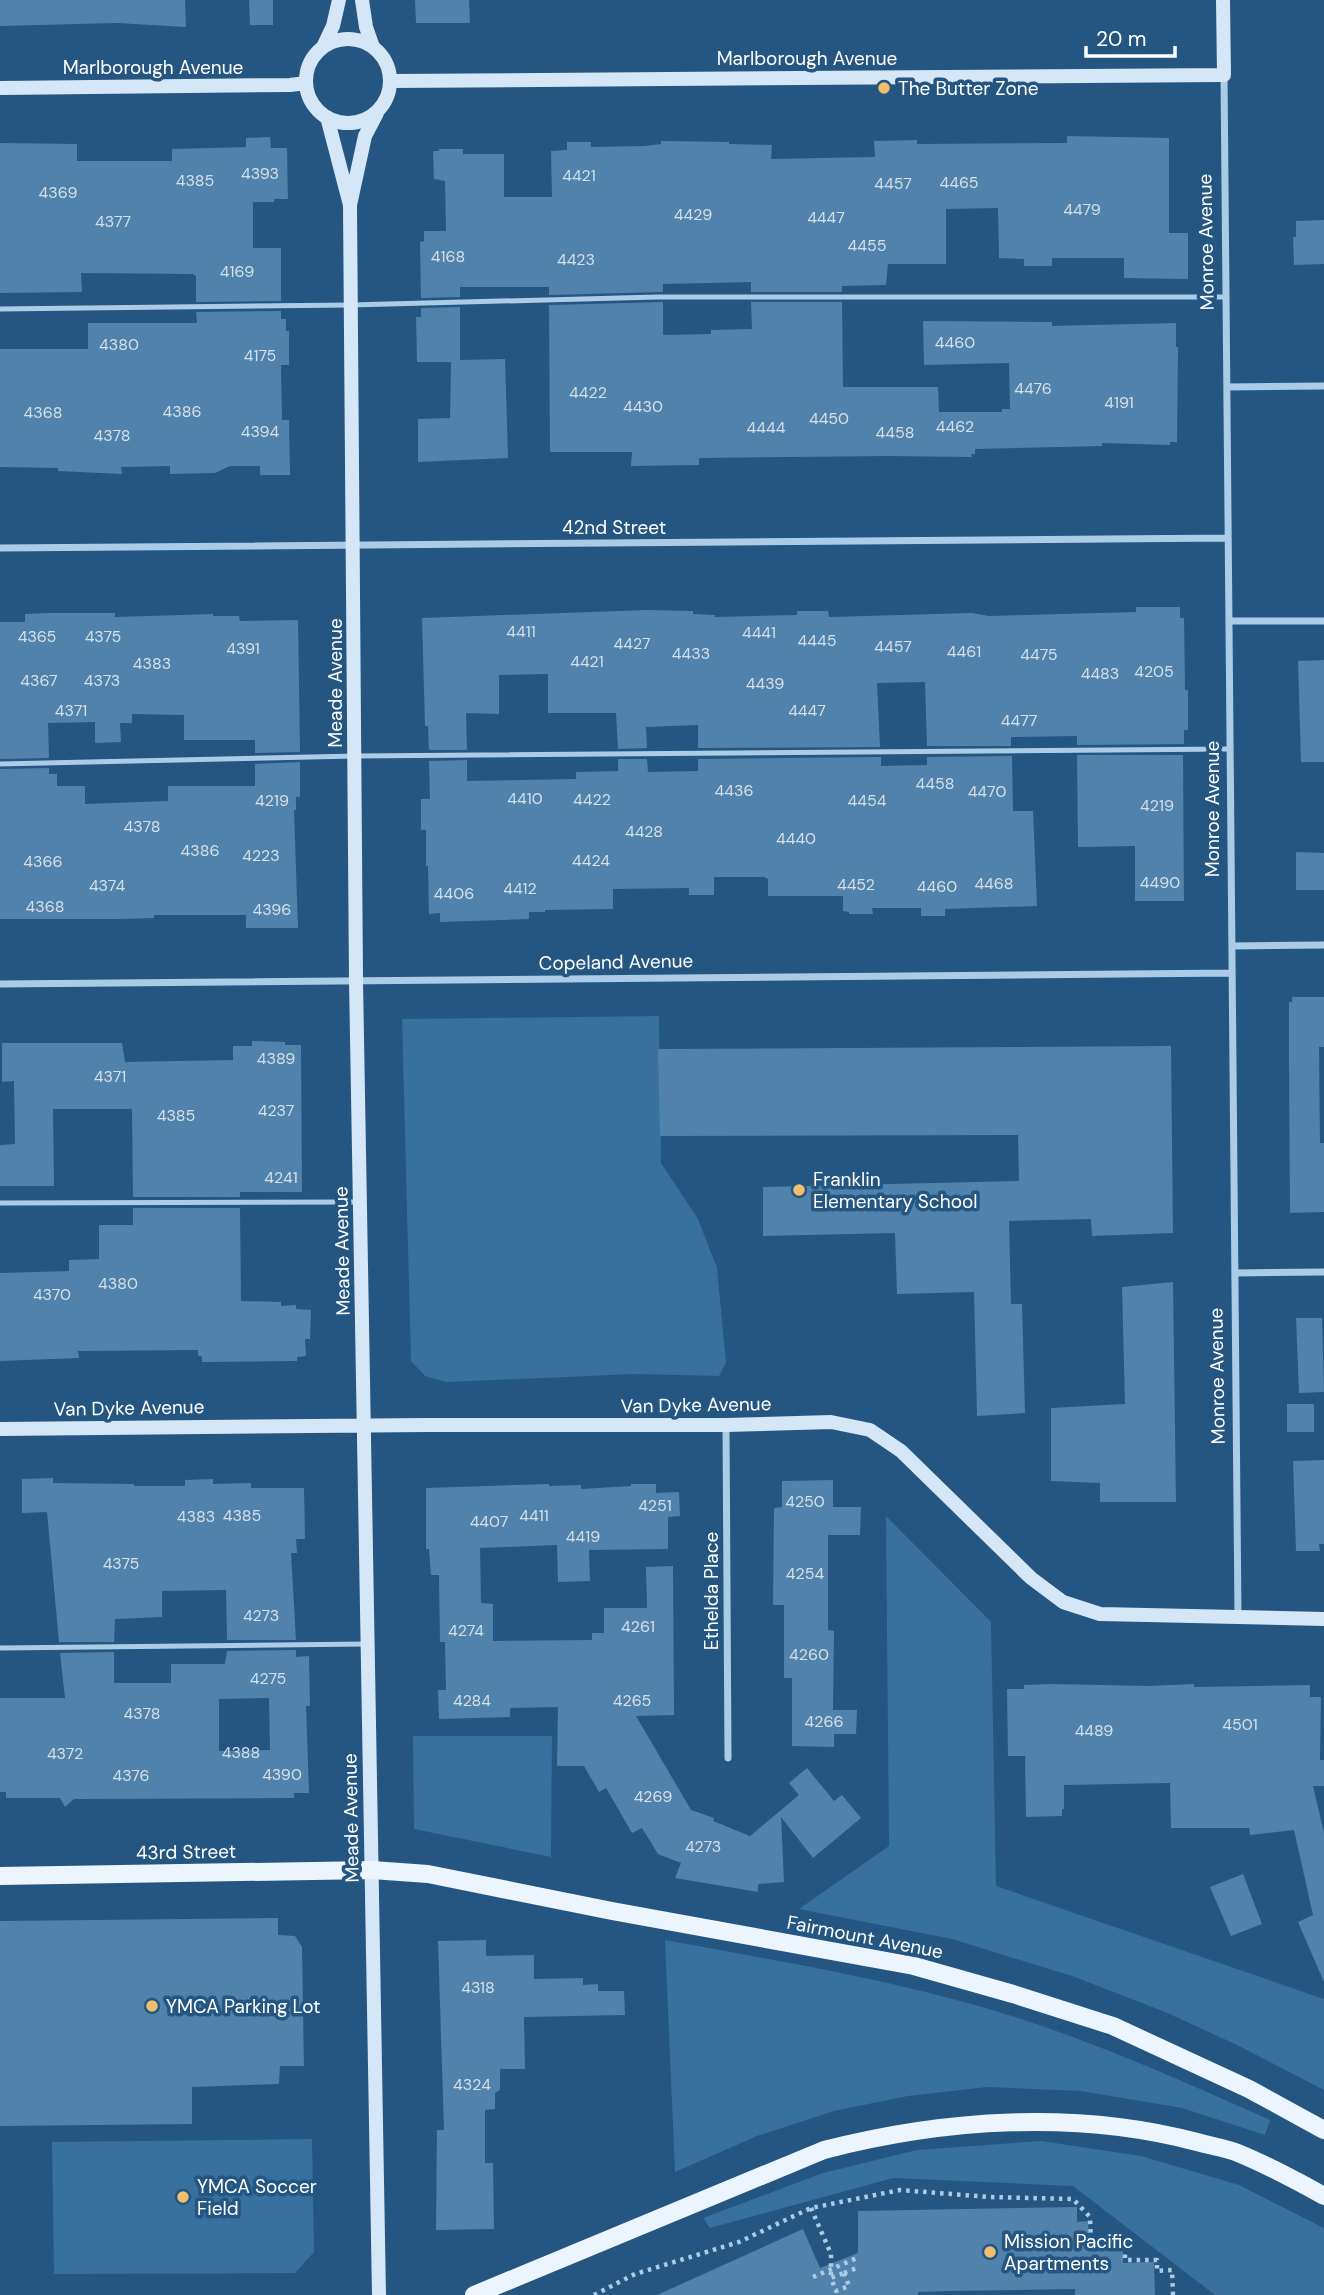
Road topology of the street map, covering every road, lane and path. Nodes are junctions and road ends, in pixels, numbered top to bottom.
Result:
1 (339, 0) edge
2 (362, 0) edge
3 (1223, 0) edge
4 (323, 47) junction
5 (373, 47) junction
6 (1224, 75) junction
7 (390, 81) junction
8 (306, 83) junction
9 (0, 88) edge
10 (380, 109) junction
11 (327, 117) junction
12 (350, 205) junction
13 (1226, 297) junction
14 (351, 305) junction
15 (0, 309) edge
16 (1324, 386) edge
17 (1227, 387) junction
18 (1228, 538) junction
19 (353, 545) junction
20 (0, 548) edge
21 (1229, 621) junction
22 (1324, 621) edge
23 (1230, 749) junction
24 (355, 756) junction
25 (0, 764) edge
26 (1324, 945) edge
27 (1232, 946) junction
28 (1232, 973) junction
29 (356, 981) junction
30 (0, 984) edge
31 (360, 1202) junction
32 (0, 1203) edge
33 (1324, 1272) edge
34 (1235, 1273) junction
35 (726, 1425) junction
36 (364, 1426) junction
37 (0, 1429) edge
38 (1238, 1617) junction
39 (1324, 1619) edge
40 (368, 1644) junction
41 (0, 1648) edge
42 (727, 1758) dead end
43 (372, 1870) junction
44 (0, 1876) edge
45 (1324, 2130) edge
46 (1324, 2196) edge
47 (811, 2208) junction
48 (857, 2258) dead end
49 (857, 2268) dead end
50 (831, 2269) junction
51 (844, 2273) junction
52 (813, 2277) dead end
53 (831, 2278) junction
54 (836, 2293) edge
55 (379, 2295) edge
56 (474, 2295) edge
57 (594, 2295) edge
58 (1173, 2295) edge

1 - 4 main road
2 - 5 main road
3 - 6 main road, Monroe Avenue
4 - 5 main road
4 - 8 main road
5 - 7 main road
6 - 7 main road, Marlborough Avenue
6 - 13 street, Monroe Avenue
7 - 10 main road
8 - 9 main road, Marlborough Avenue
8 - 11 main road
10 - 11 main road
10 - 12 main road, Meade Avenue
11 - 12 main road, Meade Avenue
12 - 14 main road, Meade Avenue
13 - 14 lane
13 - 17 street, Monroe Avenue
14 - 15 lane
14 - 19 main road, Meade Avenue
16 - 17 street
17 - 18 street, Monroe Avenue
18 - 19 street, 42nd Street
18 - 21 street, Monroe Avenue
19 - 20 street, 42nd Street
19 - 24 main road, Meade Avenue
21 - 22 street
21 - 23 street, Monroe Avenue
23 - 24 lane
23 - 27 street, Monroe Avenue
24 - 25 lane
24 - 29 main road, Meade Avenue
26 - 27 street
27 - 28 street, Monroe Avenue
28 - 29 street, Copeland Avenue
28 - 34 street, Monroe Avenue
29 - 30 street, Copeland Avenue
29 - 31 main road, Meade Avenue
31 - 32 lane
31 - 36 main road, Meade Avenue
33 - 34 street
34 - 38 street, Monroe Avenue
35 - 36 main road, Van Dyke Avenue
35 - 38 main road, Van Dyke Avenue
35 - 42 street, Ethelda Place
36 - 37 main road, Van Dyke Avenue
36 - 40 main road, Meade Avenue
38 - 39 main road, Van Dyke Avenue
40 - 41 lane
40 - 43 main road, Meade Avenue
43 - 44 main road, 43rd Street
43 - 45 main road, Fairmount Avenue
43 - 55 main road, Meade Avenue
46 - 56 main road
47 - 50 path
47 - 57 path
47 - 58 path
48 - 50 path
49 - 51 path
50 - 52 path
50 - 53 path
51 - 53 path
51 - 54 path
53 - 54 path

